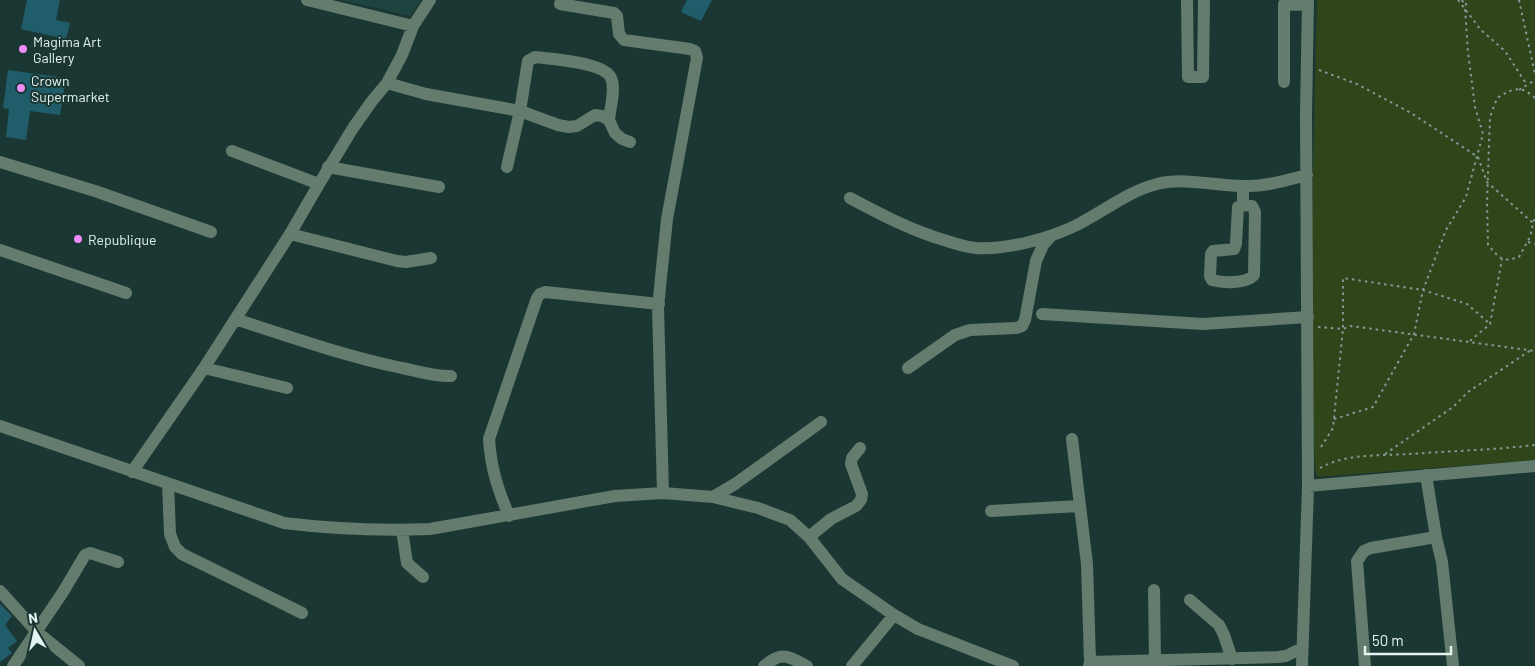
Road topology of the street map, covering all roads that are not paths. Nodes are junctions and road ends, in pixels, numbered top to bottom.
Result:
1 (306, 0) edge
2 (430, 0) edge
3 (1187, 0) edge
4 (1204, 0) edge
5 (1284, 2) edge
6 (1308, 3) edge
7 (560, 4) dead end
8 (413, 26) junction
9 (1284, 82) dead end
10 (387, 83) junction
11 (520, 111) junction
12 (609, 120) junction
13 (630, 142) dead end
14 (232, 151) dead end
15 (0, 162) edge
16 (328, 167) junction
17 (506, 167) dead end
18 (1307, 175) junction
19 (318, 184) junction
20 (1243, 186) junction
21 (439, 187) dead end
22 (850, 198) dead end
23 (1243, 205) junction
24 (210, 232) dead end
25 (290, 234) junction
26 (1051, 236) junction
27 (0, 250) edge
28 (431, 258) dead end
29 (126, 293) dead end
30 (658, 304) junction
31 (1042, 314) dead end
32 (235, 319) junction
33 (1308, 322) junction
34 (204, 368) junction
35 (908, 368) dead end
36 (451, 376) dead end
37 (287, 388) dead end
38 (821, 422) dead end
39 (0, 426) edge
40 (1072, 439) dead end
41 (860, 448) dead end
42 (1535, 466) edge
43 (132, 472) junction
44 (1307, 475) junction
45 (1426, 475) junction
46 (168, 484) junction
47 (663, 493) junction
48 (713, 497) junction
49 (1079, 506) junction
50 (991, 511) dead end
51 (509, 516) junction
52 (402, 530) junction
53 (809, 537) junction
54 (1436, 537) junction
55 (118, 562) dead end
56 (422, 577) dead end
57 (1154, 590) dead end
58 (0, 592) edge
59 (1190, 600) dead end
60 (302, 613) dead end
61 (894, 615) junction
62 (37, 632) junction
63 (1302, 648) junction
64 (1232, 659) junction
65 (1155, 660) junction
66 (1090, 664) edge
67 (13, 666) edge
68 (79, 666) edge
69 (764, 666) edge
70 (807, 666) edge
71 (852, 666) edge
72 (1013, 666) edge
73 (1302, 666) edge
74 (1365, 666) edge
75 (1453, 666) edge

1 - 8 street
2 - 8 street
3 - 4 street
5 - 6 street
5 - 9 street
6 - 18 street
7 - 30 street
8 - 10 street
10 - 11 street
10 - 16 street
11 - 12 street
11 - 12 street
11 - 17 street
12 - 13 street
14 - 19 street
15 - 24 street
16 - 19 street
16 - 21 street
18 - 20 street
18 - 33 street
19 - 25 street
20 - 23 street
20 - 26 street
22 - 26 street
23 - 23 street
25 - 28 street
25 - 32 street
26 - 35 street
27 - 29 street
30 - 47 street
30 - 51 street
31 - 33 street
32 - 34 street
32 - 36 street
33 - 44 street
34 - 37 street
34 - 43 street
38 - 48 street
39 - 43 street
40 - 49 street
41 - 53 street
42 - 45 street
43 - 46 street
44 - 45 street
44 - 63 street
45 - 54 street
46 - 52 street
46 - 60 street
47 - 48 street
47 - 51 street
48 - 53 street
49 - 50 street
49 - 66 street
51 - 52 street
52 - 56 street
53 - 61 street
54 - 74 street
54 - 75 street
55 - 62 street
57 - 65 street
58 - 62 street
59 - 64 street
61 - 71 street
61 - 72 street
62 - 67 street
62 - 68 street
63 - 64 street
63 - 73 street
64 - 65 street
65 - 66 street
69 - 70 street

